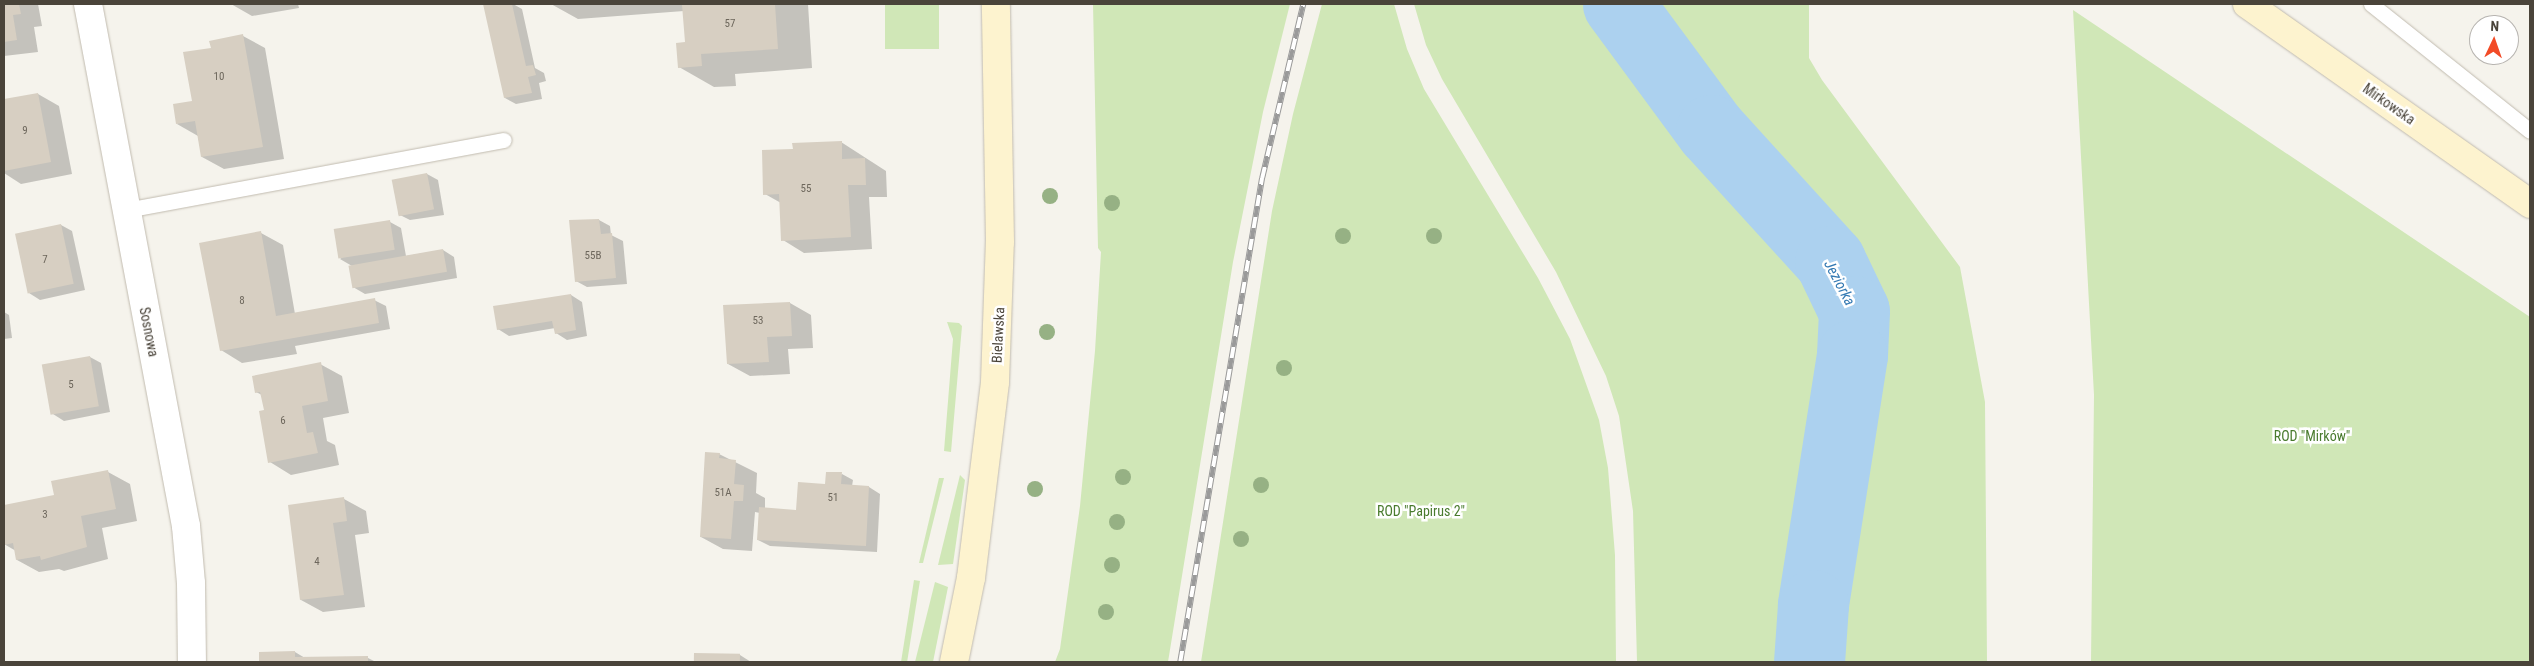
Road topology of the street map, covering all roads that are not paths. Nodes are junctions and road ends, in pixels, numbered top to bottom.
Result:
1 (88, 4) edge
2 (996, 4) edge
3 (2247, 4) edge
4 (2372, 4) edge
5 (2530, 131) edge
6 (504, 140) dead end
7 (2529, 199) edge
8 (126, 210) junction
9 (192, 662) edge
10 (954, 662) edge

1 - 8 street, Sosnowa
2 - 10 street, Bielawska
3 - 7 street, Mirkowska
4 - 5 lane
6 - 8 lane
8 - 9 street, Sosnowa

